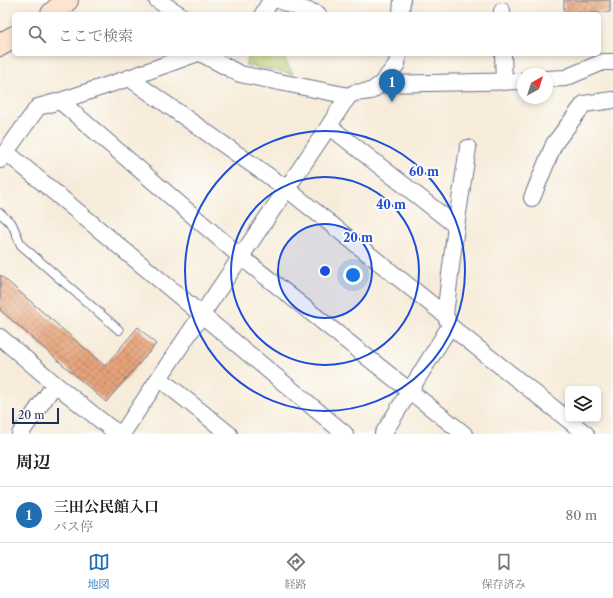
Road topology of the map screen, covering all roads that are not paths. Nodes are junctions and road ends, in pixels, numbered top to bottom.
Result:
1 (67, 0) edge
2 (157, 0) edge
3 (271, 0) edge
4 (279, 0) edge
5 (402, 0) edge
6 (54, 12) edge
7 (176, 12) edge
8 (264, 12) edge
9 (312, 12) edge
10 (401, 12) edge
11 (12, 38) edge
12 (0, 45) edge
13 (190, 56) edge
14 (206, 56) edge
15 (398, 56) edge
16 (503, 56) edge
17 (613, 62) edge
18 (129, 78) junction
19 (553, 79) edge
20 (517, 81) edge
21 (504, 82) junction
22 (382, 84) junction
23 (349, 96) junction
24 (613, 100) edge
25 (60, 101) junction
26 (329, 126) junction
27 (468, 148) dead end
28 (3, 156) edge
29 (287, 190) junction
30 (532, 198) dead end
31 (0, 214) edge
32 (456, 226) junction
33 (241, 257) junction
34 (202, 315) junction
35 (447, 320) junction
36 (119, 330) dead end
37 (0, 337) edge
38 (159, 378) junction
39 (55, 384) junction
40 (410, 391) junction
41 (20, 434) edge
42 (121, 434) edge
43 (229, 434) edge
44 (345, 434) edge
45 (384, 434) edge
46 (464, 434) edge
47 (586, 434) edge

1 - 6 street
2 - 7 street
3 - 8 street
4 - 9 street
5 - 10 street
11 - 12 street
13 - 18 street
14 - 23 street
15 - 22 street
16 - 21 street
17 - 19 street
18 - 25 street
18 - 29 street
20 - 21 street
21 - 22 street
22 - 23 street
23 - 26 street
24 - 30 street
25 - 28 street
25 - 33 street
26 - 29 street
26 - 32 street
27 - 32 street
28 - 34 street
29 - 33 street
29 - 35 street
31 - 36 lane
32 - 35 street
33 - 34 street
33 - 40 street
34 - 38 street
34 - 44 street
35 - 40 street
35 - 47 street
37 - 39 street
38 - 42 street
38 - 43 street
39 - 41 street
39 - 42 street
40 - 45 street
40 - 46 street

